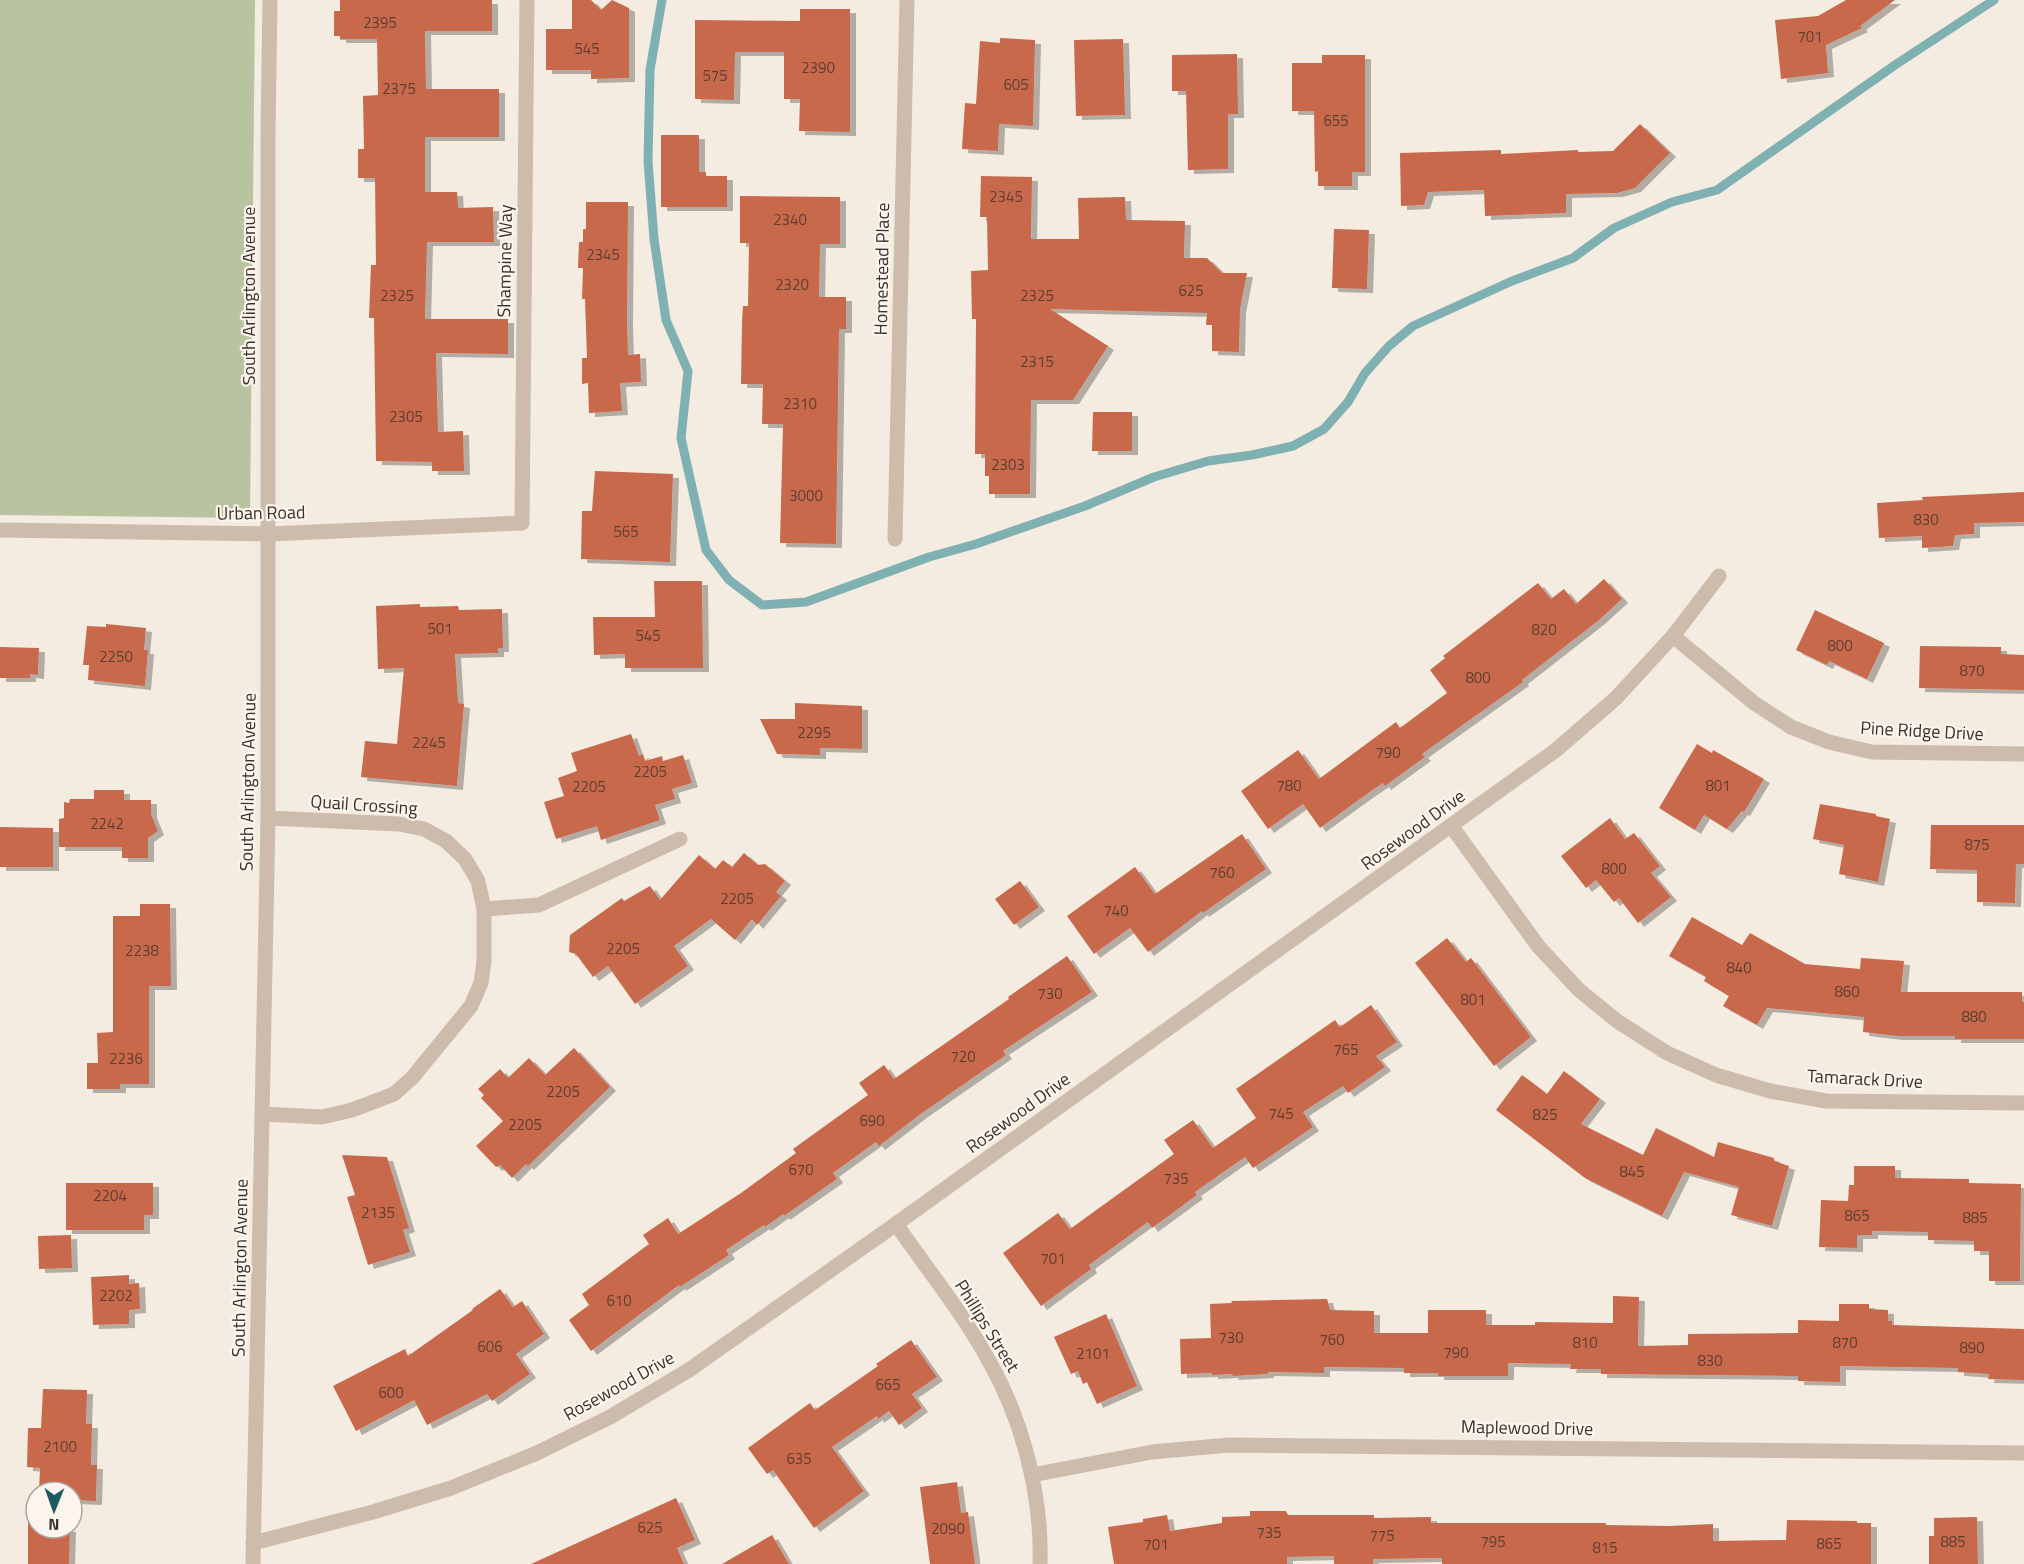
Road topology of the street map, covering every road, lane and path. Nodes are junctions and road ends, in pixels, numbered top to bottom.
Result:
1 (270, 0) edge
2 (527, 0) edge
3 (907, 0) edge
4 (522, 523) joint
5 (0, 530) edge
6 (269, 534) junction
7 (895, 539) dead end
8 (1719, 576) dead end
9 (1673, 636) junction
10 (2024, 754) edge
11 (268, 818) junction
12 (1452, 827) junction
13 (680, 839) dead end
14 (484, 909) junction
15 (2024, 1103) edge
16 (262, 1114) junction
17 (896, 1224) junction
18 (2024, 1453) edge
19 (1032, 1475) junction
20 (253, 1543) junction
21 (253, 1564) edge
22 (1040, 1564) edge

1 - 6 street, South Arlington Avenue
2 - 4 street, Shampine Way
3 - 7 street, Homestead Place
4 - 6 street, Urban Road
5 - 6 street, Urban Road
6 - 11 street, South Arlington Avenue
8 - 9 street, Rosewood Drive
9 - 10 street, Pine Ridge Drive
9 - 12 street, Rosewood Drive
11 - 14 street, Quail Crossing
11 - 16 street, South Arlington Avenue
12 - 15 street, Tamarack Drive
12 - 17 street, Rosewood Drive
13 - 14 street
14 - 16 street, Quail Crossing
16 - 20 street, South Arlington Avenue
17 - 19 street, Phillips Street
17 - 20 street, Rosewood Drive
18 - 19 street, Maplewood Drive
19 - 22 street, Phillips Street
20 - 21 street, South Arlington Avenue

